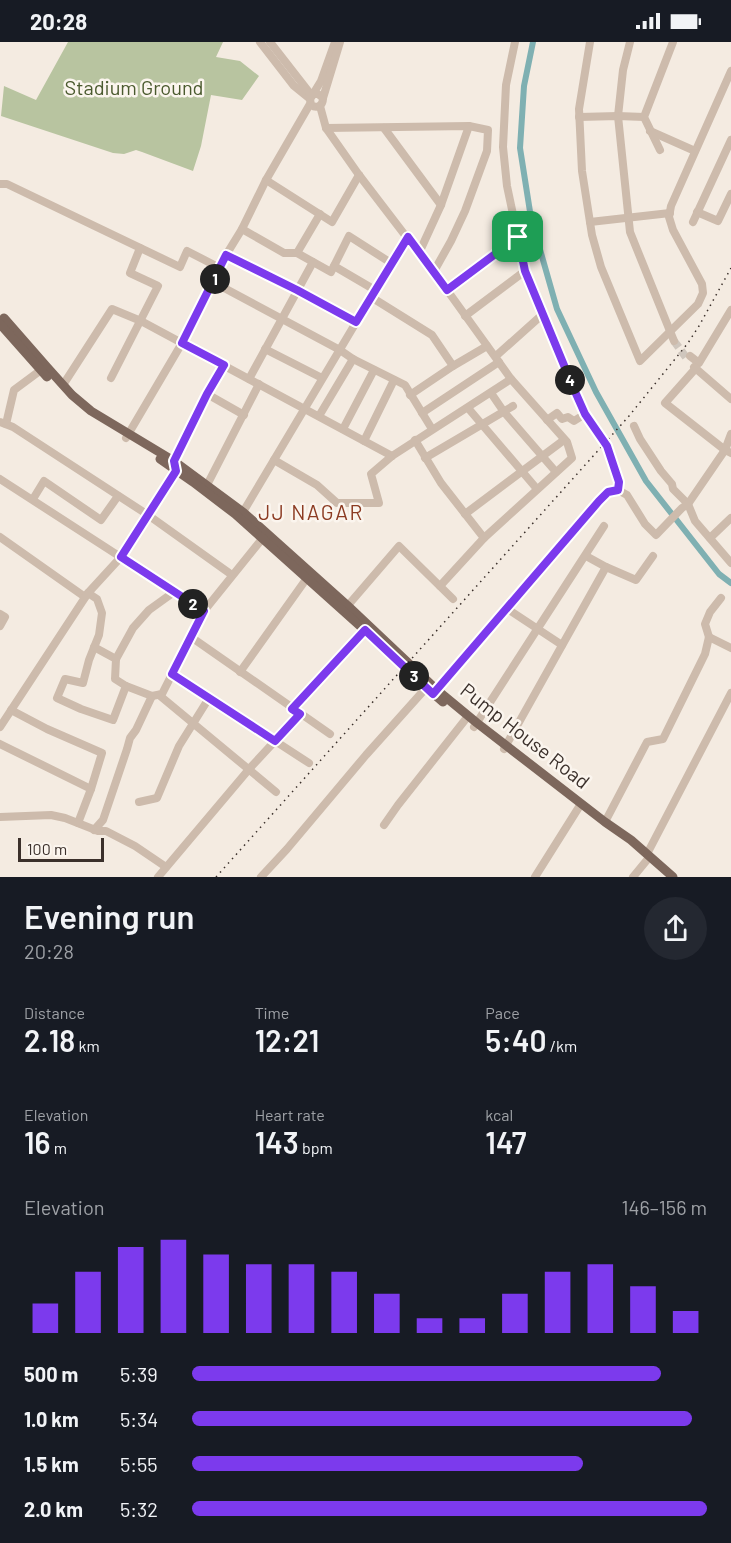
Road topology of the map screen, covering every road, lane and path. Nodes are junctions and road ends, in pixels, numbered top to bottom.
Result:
1 (260, 42) edge
2 (270, 42) edge
3 (335, 42) edge
4 (340, 42) edge
5 (514, 42) edge
6 (590, 42) edge
7 (630, 42) edge
8 (673, 42) edge
9 (731, 71) edge
10 (311, 98) junction
11 (321, 102) junction
12 (618, 116) junction
13 (579, 117) junction
14 (644, 117) junction
15 (469, 126) junction
16 (326, 128) junction
17 (384, 128) junction
18 (650, 131) junction
19 (731, 140) edge
20 (660, 150) dead end
21 (695, 151) junction
22 (359, 175) junction
23 (266, 180) junction
24 (0, 184) edge
25 (731, 194) edge
26 (441, 205) junction
27 (697, 212) junction
28 (670, 213) junction
29 (320, 214) junction
30 (628, 218) junction
31 (590, 222) junction
32 (693, 222) dead end
33 (242, 229) junction
34 (408, 237) junction
35 (518, 237) junction
36 (140, 248) junction
37 (419, 253) junction
38 (297, 254) junction
39 (226, 255) junction
40 (313, 262) junction
41 (391, 263) junction
42 (334, 266) junction
43 (220, 268) junction
44 (525, 271) junction
45 (434, 273) junction
46 (213, 282) junction
47 (297, 290) junction
48 (447, 290) junction
49 (373, 294) junction
50 (731, 310) edge
51 (543, 314) junction
52 (465, 316) junction
53 (282, 318) junction
54 (1, 319) edge
55 (141, 321) junction
56 (356, 322) junction
57 (673, 337) junction
58 (182, 343) junction
59 (487, 346) junction
60 (265, 349) junction
61 (340, 350) junction
62 (689, 358) tunnel mouth
63 (353, 359) junction
64 (497, 359) junction
65 (224, 365) junction
66 (453, 366) junction
67 (698, 366) junction
68 (40, 370) junction
69 (374, 370) junction
70 (111, 378) dead end
71 (322, 378) junction
72 (249, 379) junction
73 (511, 379) junction
74 (394, 380) junction
75 (63, 384) junction
76 (259, 384) junction
77 (491, 393) junction
78 (207, 394) junction
79 (410, 394) junction
80 (731, 399) edge
81 (513, 406) dead end
82 (468, 408) junction
83 (304, 409) junction
84 (504, 412) junction
85 (422, 413) junction
86 (585, 414) junction
87 (243, 415) junction
88 (319, 416) junction
89 (547, 420) junction
90 (3, 423) edge
91 (483, 424) junction
92 (634, 426) dead end
93 (343, 429) junction
94 (432, 429) junction
95 (731, 434) edge
96 (127, 436) junction
97 (415, 440) junction
98 (564, 440) junction
99 (364, 441) junction
100 (728, 452) edge
101 (392, 456) junction
102 (542, 456) junction
103 (425, 458) junction
104 (274, 460) junction
105 (175, 466) junction
106 (522, 471) junction
107 (556, 472) junction
108 (0, 479) edge
109 (207, 485) junction
110 (537, 489) junction
111 (618, 490) junction
112 (118, 496) junction
113 (33, 499) junction
114 (685, 506) junction
115 (243, 512) junction
116 (465, 514) junction
117 (148, 515) junction
118 (731, 518) edge
119 (604, 526) dead end
120 (0, 537) edge
121 (484, 538) junction
122 (710, 538) junction
123 (262, 539) junction
124 (585, 556) junction
125 (653, 556) dead end
126 (121, 557) junction
127 (731, 563) edge
128 (606, 567) junction
129 (232, 574) junction
130 (307, 578) junction
131 (440, 586) junction
132 (174, 592) junction
133 (86, 595) junction
134 (721, 598) dead end
135 (453, 599) dead end
136 (345, 608) junction
137 (506, 608) junction
138 (204, 611) junction
139 (0, 614) edge
140 (0, 626) edge
141 (365, 630) junction
142 (538, 630) junction
143 (191, 637) junction
144 (709, 637) junction
145 (562, 645) junction
146 (94, 647) junction
147 (731, 648) edge
148 (116, 659) junction
149 (240, 672) junction
150 (172, 674) junction
151 (126, 686) junction
152 (432, 691) junction
153 (731, 693) edge
154 (155, 696) junction
155 (208, 698) junction
156 (292, 709) junction
157 (11, 710) junction
158 (300, 714) junction
159 (465, 720) junction
160 (193, 723) junction
161 (476, 725) junction
162 (0, 727) edge
163 (330, 734) dead end
164 (275, 741) junction
165 (0, 744) edge
166 (505, 748) junction
167 (309, 763) dead end
168 (249, 769) junction
169 (91, 789) junction
170 (276, 792) dead end
171 (139, 802) dead end
172 (579, 807) junction
173 (0, 817) edge
174 (605, 822) junction
175 (78, 823) junction
176 (384, 825) dead end
177 (96, 831) junction
178 (647, 857) junction
179 (166, 867) junction
180 (158, 877) edge
181 (261, 877) edge
182 (535, 877) edge
183 (633, 877) edge
184 (667, 877) edge
185 (673, 877) edge

1 - 10 street
2 - 10 street
3 - 10 street
4 - 11 street
5 - 35 street
6 - 13 street
7 - 12 street
8 - 14 street
9 - 21 street
10 - 11 street
10 - 11 street
10 - 23 street
11 - 16 street
12 - 13 street
12 - 14 street
12 - 30 street
13 - 31 street
14 - 18 street
15 - 17 street
15 - 26 street
15 - 45 street
16 - 17 street
16 - 22 street
17 - 26 street
18 - 20 street
18 - 21 street
19 - 27 street
21 - 28 street
22 - 29 street
22 - 34 street
23 - 29 street
23 - 33 street
24 - 36 street
25 - 27 street
26 - 37 street
27 - 32 street
28 - 30 street
28 - 57 street
29 - 38 street
30 - 31 street
30 - 57 street
31 - 57 street
33 - 38 street
33 - 39 street
34 - 37 street
34 - 41 street
35 - 44 street
35 - 48 street
36 - 43 street
36 - 55 street
37 - 45 street
38 - 40 street
39 - 43 street
39 - 47 street
40 - 42 street
40 - 47 street
41 - 42 street
41 - 49 street
42 - 49 street
43 - 46 street
44 - 51 street
44 - 52 street
45 - 48 street
46 - 53 street
46 - 58 street
47 - 53 street
47 - 56 street
48 - 52 street
49 - 56 street
49 - 66 street
50 - 67 street
51 - 64 street
51 - 86 street
52 - 59 street
53 - 60 street
53 - 61 street
54 - 68 main road
54 - 75 main road
55 - 58 street
55 - 70 street
55 - 75 street
56 - 61 street
58 - 65 street
58 - 96 street
59 - 64 street
59 - 66 street
60 - 71 street
60 - 72 street
61 - 63 street
61 - 71 street
62 - 67 street
63 - 69 street
63 - 88 street
64 - 73 street
64 - 85 street
65 - 72 street
65 - 78 street
66 - 79 street
67 - 80 street
67 - 100 street
68 - 90 street
68 - 96 main road
69 - 74 street
69 - 93 street
71 - 83 street
72 - 76 street
73 - 77 street
73 - 89 street
74 - 79 street
74 - 99 street
75 - 96 main road
76 - 83 street
76 - 87 street
77 - 82 street
77 - 84 street
78 - 87 street
78 - 105 street
79 - 85 street
81 - 84 street
82 - 91 street
82 - 94 street
83 - 88 street
83 - 104 street
84 - 91 street
84 - 102 street
85 - 94 street
86 - 89 street
86 - 111 street
87 - 109 street
88 - 93 street
89 - 98 street
90 - 112 street
91 - 103 street
91 - 106 street
92 - 114 street
93 - 99 street
94 - 97 street
95 - 100 street
96 - 105 main road
97 - 101 street
97 - 103 street
98 - 102 street
98 - 107 street
99 - 101 street
100 - 114 street
101 - 104 street
102 - 106 street
102 - 107 street
103 - 116 street
104 - 115 street
105 - 109 main road, Pump House Road
105 - 117 street
105 - 123 main road
106 - 110 street
106 - 116 street
107 - 110 street
108 - 113 street
109 - 115 main road, Pump House Road
110 - 121 street
111 - 114 street
111 - 137 street
112 - 113 street
112 - 117 street
113 - 126 street
114 - 122 street
115 - 136 main road, Pump House Road
116 - 121 street
117 - 126 street
117 - 129 street
118 - 122 street
119 - 124 street
120 - 133 street
121 - 131 street
122 - 127 street
123 - 129 street
123 - 130 main road
124 - 128 street
124 - 142 street
125 - 128 street
126 - 132 street
126 - 133 street
128 - 145 street
129 - 138 street
130 - 136 main road
130 - 149 street
131 - 135 street
131 - 136 street
132 - 138 street
132 - 148 street
133 - 146 street
133 - 157 street
134 - 144 street
136 - 141 main road
136 - 152 main road, Pump House Road
137 - 142 street
137 - 152 street
138 - 143 street
139 - 140 street
141 - 152 main road
141 - 156 street
142 - 145 street
142 - 161 street
143 - 149 street
143 - 150 street
144 - 147 street
144 - 174 street
145 - 166 street
146 - 148 street
146 - 151 street
148 - 151 street
149 - 156 street
150 - 154 street
150 - 155 street
151 - 154 street
152 - 159 main road
152 - 161 main road, Pump House Road
152 - 181 street
153 - 178 street
154 - 160 street
154 - 177 street
155 - 160 street
155 - 164 street
156 - 158 street
157 - 162 street
157 - 169 street
158 - 163 street
158 - 164 street
159 - 161 main road
159 - 176 street
160 - 168 street
160 - 171 street
161 - 166 main road
164 - 167 street
164 - 168 street
165 - 169 street
166 - 172 main road
166 - 174 main road, Pump House Road
168 - 170 street
168 - 179 street
169 - 175 street
172 - 178 main road
172 - 182 street
173 - 175 street
174 - 178 main road, Pump House Road
175 - 177 street
177 - 179 street
178 - 183 street
178 - 184 main road
178 - 185 main road, Pump House Road
179 - 180 street

